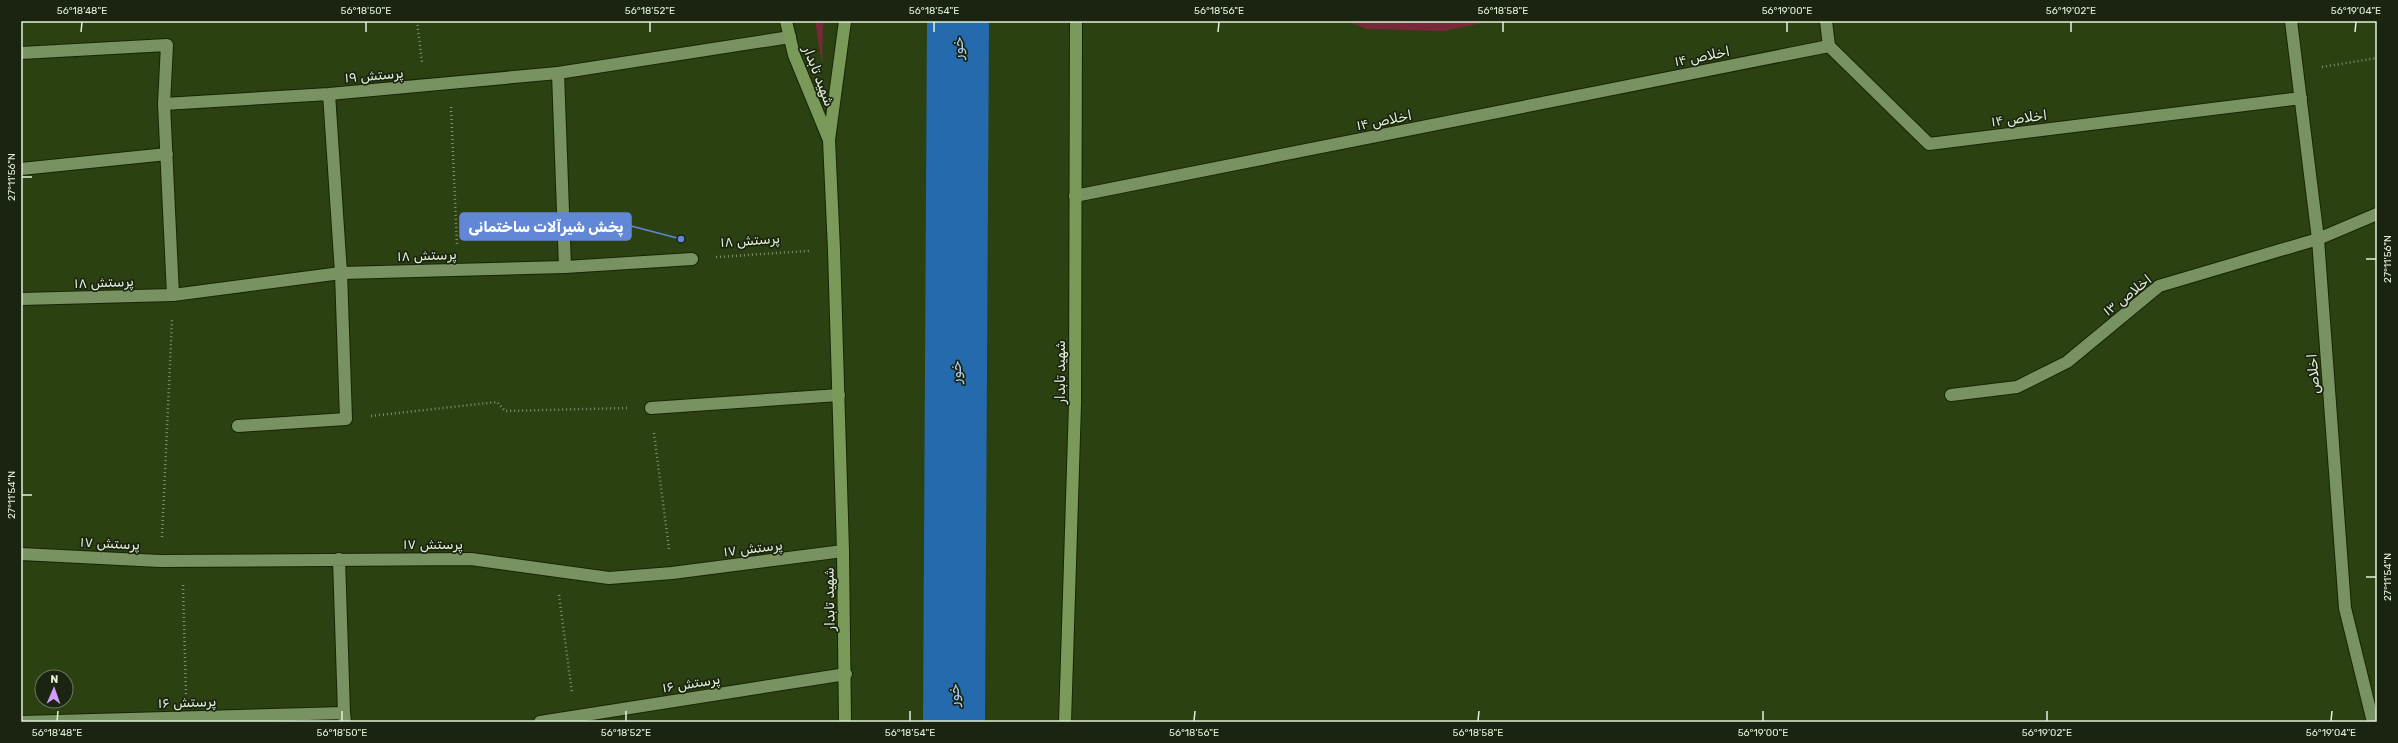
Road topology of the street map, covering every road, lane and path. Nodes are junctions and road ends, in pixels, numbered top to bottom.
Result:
1 (417, 21) edge
2 (786, 21) edge
3 (845, 21) edge
4 (1076, 21) edge
5 (1826, 21) edge
6 (2291, 21) edge
7 (790, 37) junction
8 (1829, 46) junction
9 (21, 53) edge
10 (2377, 58) edge
11 (2298, 70) junction
12 (558, 73) junction
13 (450, 82) junction
14 (424, 85) junction
15 (329, 94) junction
16 (2301, 98) junction
17 (164, 104) junction
18 (828, 140) junction
19 (167, 154) junction
20 (21, 170) edge
21 (1075, 196) junction
22 (2377, 214) edge
23 (2318, 239) junction
24 (834, 250) junction
25 (692, 259) joint
26 (565, 267) junction
27 (458, 269) junction
28 (341, 273) junction
29 (173, 295) junction
30 (21, 299) edge
31 (838, 395) junction
32 (1951, 395) dead end
33 (651, 408) junction
34 (346, 419) junction
35 (238, 426) dead end
36 (843, 551) junction
37 (21, 554) edge
38 (339, 559) junction
39 (160, 561) junction
40 (183, 561) junction
41 (556, 571) junction
42 (672, 573) junction
43 (846, 674) junction
44 (186, 717) junction
45 (344, 717) edge
46 (575, 719) edge
47 (21, 722) edge
48 (540, 722) edge
49 (845, 722) edge
50 (1065, 722) edge
51 (2373, 722) edge

1 - 14 path
2 - 7 street, شهید تابدار
3 - 18 street, شهید تابدار
4 - 21 street, شهید تابدار
5 - 8 street
6 - 11 street, اخلاص
7 - 12 street, پرستش ۱۹
7 - 18 street, شهید تابدار
8 - 16 street, اخلاص ۱۴
8 - 21 street, اخلاص ۱۴
9 - 17 street
10 - 11 path
11 - 16 street, اخلاص
12 - 13 street, پرستش ۱۹
12 - 26 street
13 - 14 street, پرستش ۱۹
13 - 27 path
14 - 15 street, پرستش ۱۹
15 - 17 street, پرستش ۱۹
15 - 28 street
16 - 23 street, اخلاص
17 - 19 street
18 - 24 street, شهید تابدار
19 - 20 street
19 - 29 street
21 - 50 street, شهید تابدار
22 - 23 street, اخلاص ۱۳
23 - 32 street, اخلاص ۱۳
23 - 51 street, اخلاص
24 - 25 path, پرستش ۱۸
24 - 31 street, شهید تابدار
25 - 26 street, پرستش ۱۸
26 - 27 street, پرستش ۱۸
27 - 28 street, پرستش ۱۸
28 - 29 street, پرستش ۱۸
28 - 34 street
29 - 30 street, پرستش ۱۸
29 - 39 path
31 - 33 street
31 - 36 street, شهید تابدار
33 - 34 path
33 - 42 path
34 - 35 street
36 - 42 street, پرستش ۱۷
36 - 43 street, شهید تابدار
37 - 39 street, پرستش ۱۷
38 - 40 street, پرستش ۱۷
38 - 41 street, پرستش ۱۷
38 - 45 street
39 - 40 street, پرستش ۱۷
40 - 44 path
41 - 42 street, پرستش ۱۷
41 - 46 path
43 - 46 street, پرستش ۱۶
43 - 49 street, شهید تابدار
44 - 45 street, پرستش ۱۶
44 - 47 street, پرستش ۱۶
46 - 48 street, پرستش ۱۶

